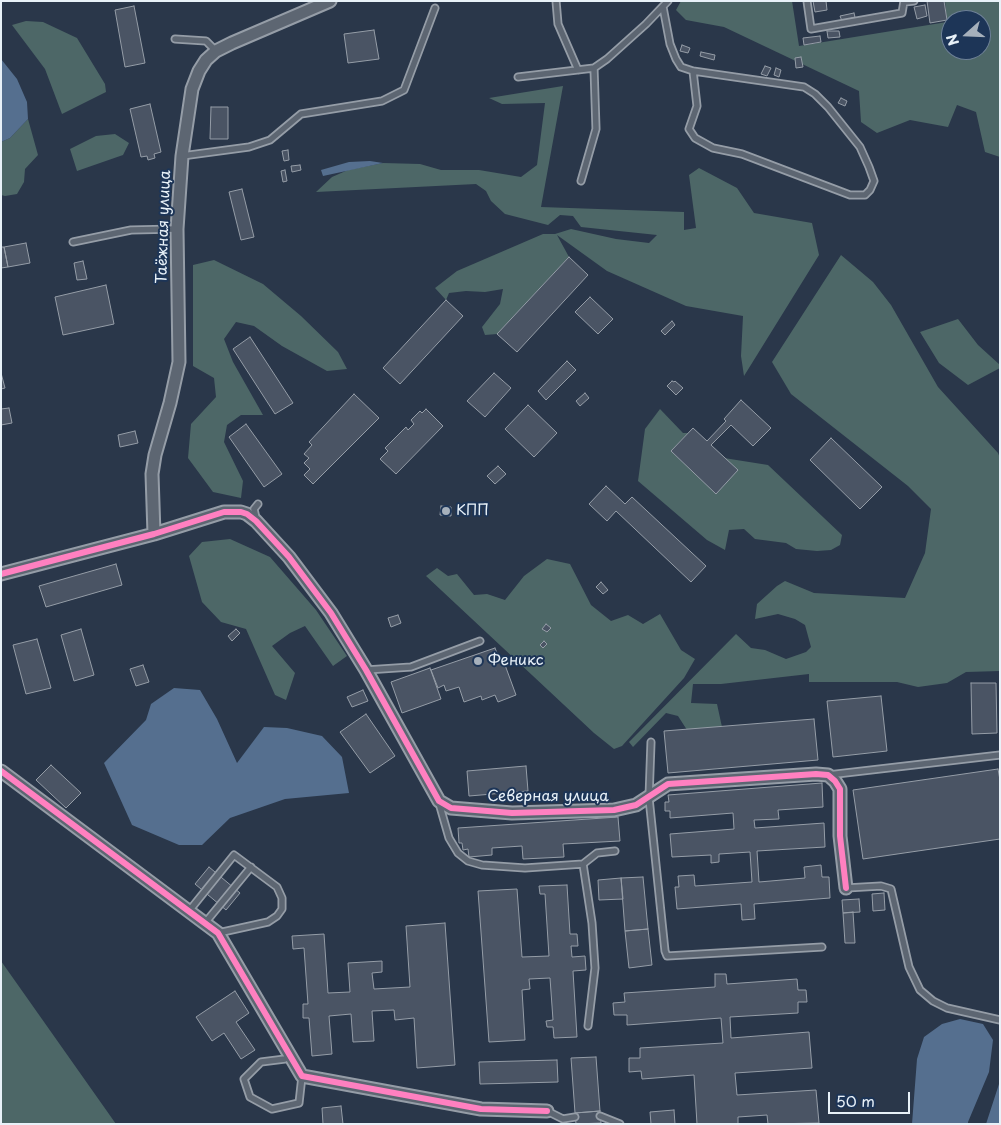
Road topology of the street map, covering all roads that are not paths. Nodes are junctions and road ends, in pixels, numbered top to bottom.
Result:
1 (330, 1) edge
2 (556, 1) edge
3 (668, 1) edge
4 (807, 1) edge
5 (914, 1) edge
6 (905, 2) edge
7 (664, 7) junction
8 (435, 8) dead end
9 (175, 39) dead end
10 (216, 51) junction
11 (594, 68) junction
12 (578, 70) junction
13 (693, 71) junction
14 (518, 77) dead end
15 (182, 156) junction
16 (580, 182) dead end
17 (177, 229) junction
18 (73, 242) dead end
19 (258, 504) dead end
20 (256, 520) junction
21 (154, 534) junction
22 (1, 574) edge
23 (480, 641) dead end
24 (366, 670) junction
25 (651, 742) dead end
26 (1000, 755) edge
27 (1, 771) edge
28 (828, 775) junction
29 (649, 798) junction
30 (439, 801) junction
31 (615, 851) dead end
32 (583, 864) junction
33 (251, 868) junction
34 (846, 888) joint
35 (189, 911) junction
36 (205, 923) junction
37 (218, 933) junction
38 (822, 947) dead end
39 (1000, 1020) edge
40 (588, 1026) dead end
41 (290, 1056) junction
42 (302, 1076) junction
43 (547, 1111) joint
44 (600, 1116) dead end
45 (575, 1117) dead end
46 (620, 1124) edge

1 - 10 street, Таёжная улица
2 - 12 lane
3 - 7 lane
4 - 6 lane
5 - 6 lane
7 - 11 lane
7 - 13 lane
8 - 15 lane
9 - 10 lane
10 - 15 street, Таёжная улица
11 - 12 lane
11 - 16 lane
12 - 14 lane
13 - 13 lane
15 - 17 street, Таёжная улица
17 - 18 lane
17 - 21 street, Таёжная улица
19 - 20 lane
20 - 21 street
20 - 24 street
21 - 22 street
23 - 24 lane
24 - 30 street
25 - 29 lane
26 - 28 lane
27 - 35 street
28 - 29 street, Северная улица
28 - 34 street
29 - 30 street, Северная улица
29 - 38 lane
30 - 32 lane
31 - 32 lane
32 - 40 lane
33 - 35 lane
33 - 36 lane
33 - 37 lane
34 - 39 lane
35 - 36 street
36 - 37 street
37 - 41 street
41 - 42 street
41 - 42 lane
42 - 43 street
43 - 45 lane
44 - 46 lane

